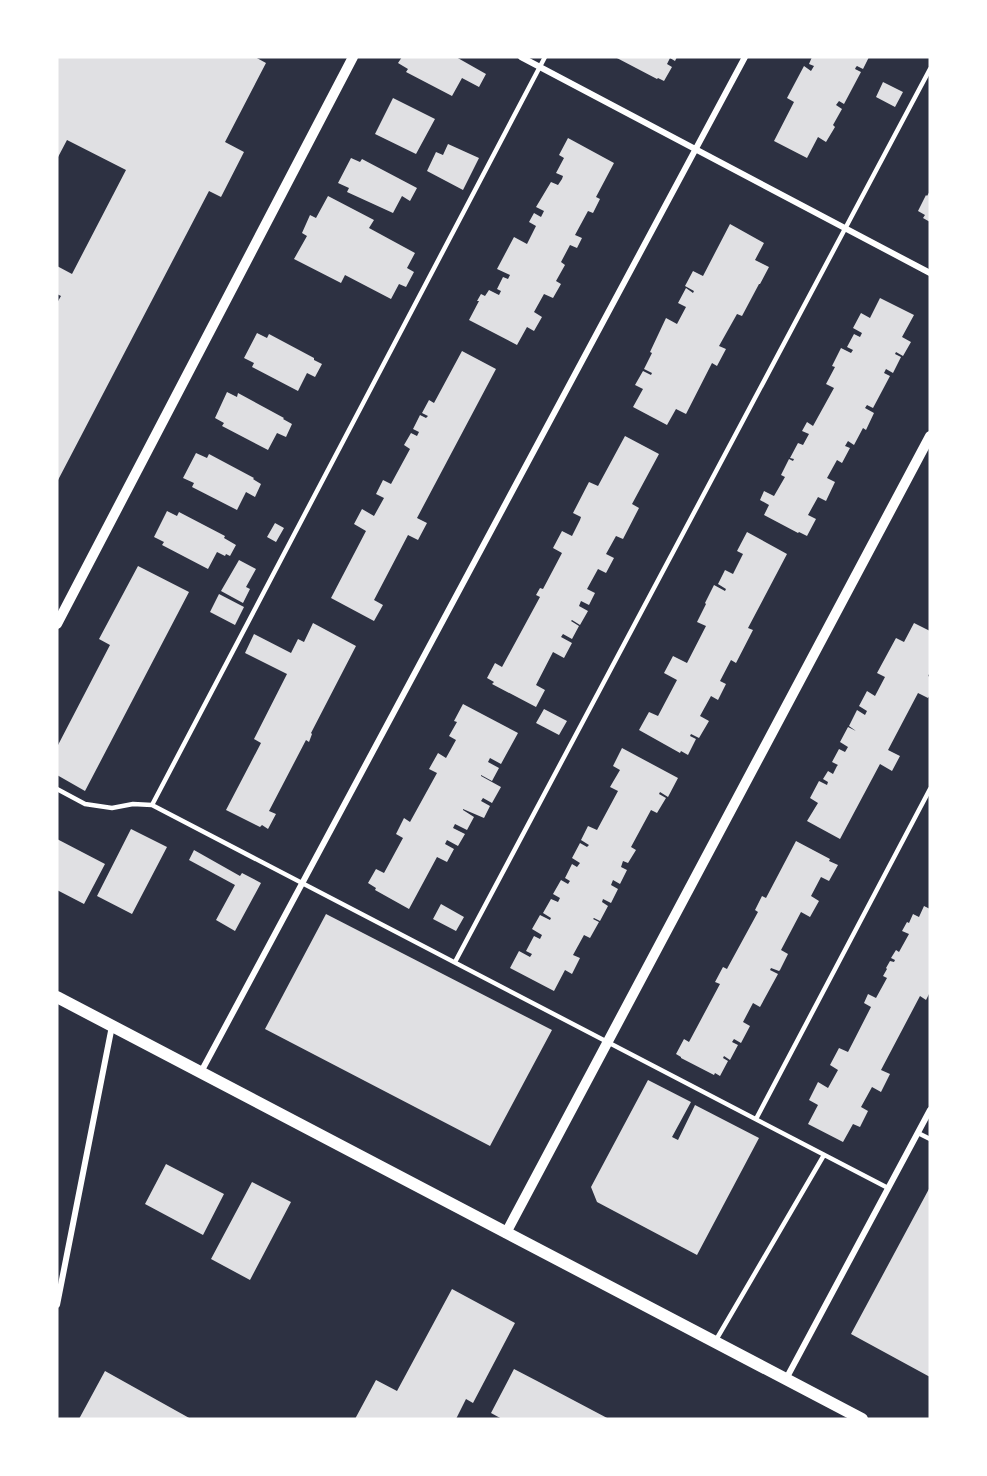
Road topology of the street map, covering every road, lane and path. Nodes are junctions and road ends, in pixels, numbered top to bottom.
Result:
1 (353, 57) edge
2 (521, 57) edge
3 (545, 57) edge
4 (744, 57) edge
5 (540, 67) junction
6 (930, 69) edge
7 (695, 149) junction
8 (845, 228) junction
9 (930, 273) edge
10 (930, 435) edge
11 (57, 624) edge
12 (57, 789) edge
13 (930, 789) edge
14 (152, 805) junction
15 (302, 883) junction
16 (454, 962) junction
17 (57, 997) edge
18 (112, 1026) junction
19 (607, 1042) junction
20 (201, 1072) junction
21 (930, 1110) edge
22 (756, 1119) junction
23 (918, 1133) junction
24 (930, 1139) edge
25 (825, 1155) junction
26 (888, 1188) junction
27 (506, 1233) junction
28 (57, 1305) edge
29 (714, 1342) junction
30 (786, 1379) junction
31 (862, 1419) edge

1 - 11 street
2 - 5 street
3 - 5 lane
4 - 7 street
5 - 7 street
5 - 14 lane
6 - 8 lane
7 - 8 street
7 - 15 street
8 - 9 street
8 - 16 lane
10 - 19 street
12 - 14 lane
13 - 22 lane
14 - 15 lane
15 - 16 lane
15 - 20 street
16 - 19 lane
17 - 18 main road
18 - 20 main road
18 - 28 street
19 - 22 lane
19 - 27 street
20 - 27 main road
21 - 23 street
22 - 25 lane
23 - 24 lane
23 - 26 street
25 - 26 lane
25 - 29 lane
26 - 30 street
27 - 29 main road
29 - 30 main road
30 - 31 main road

